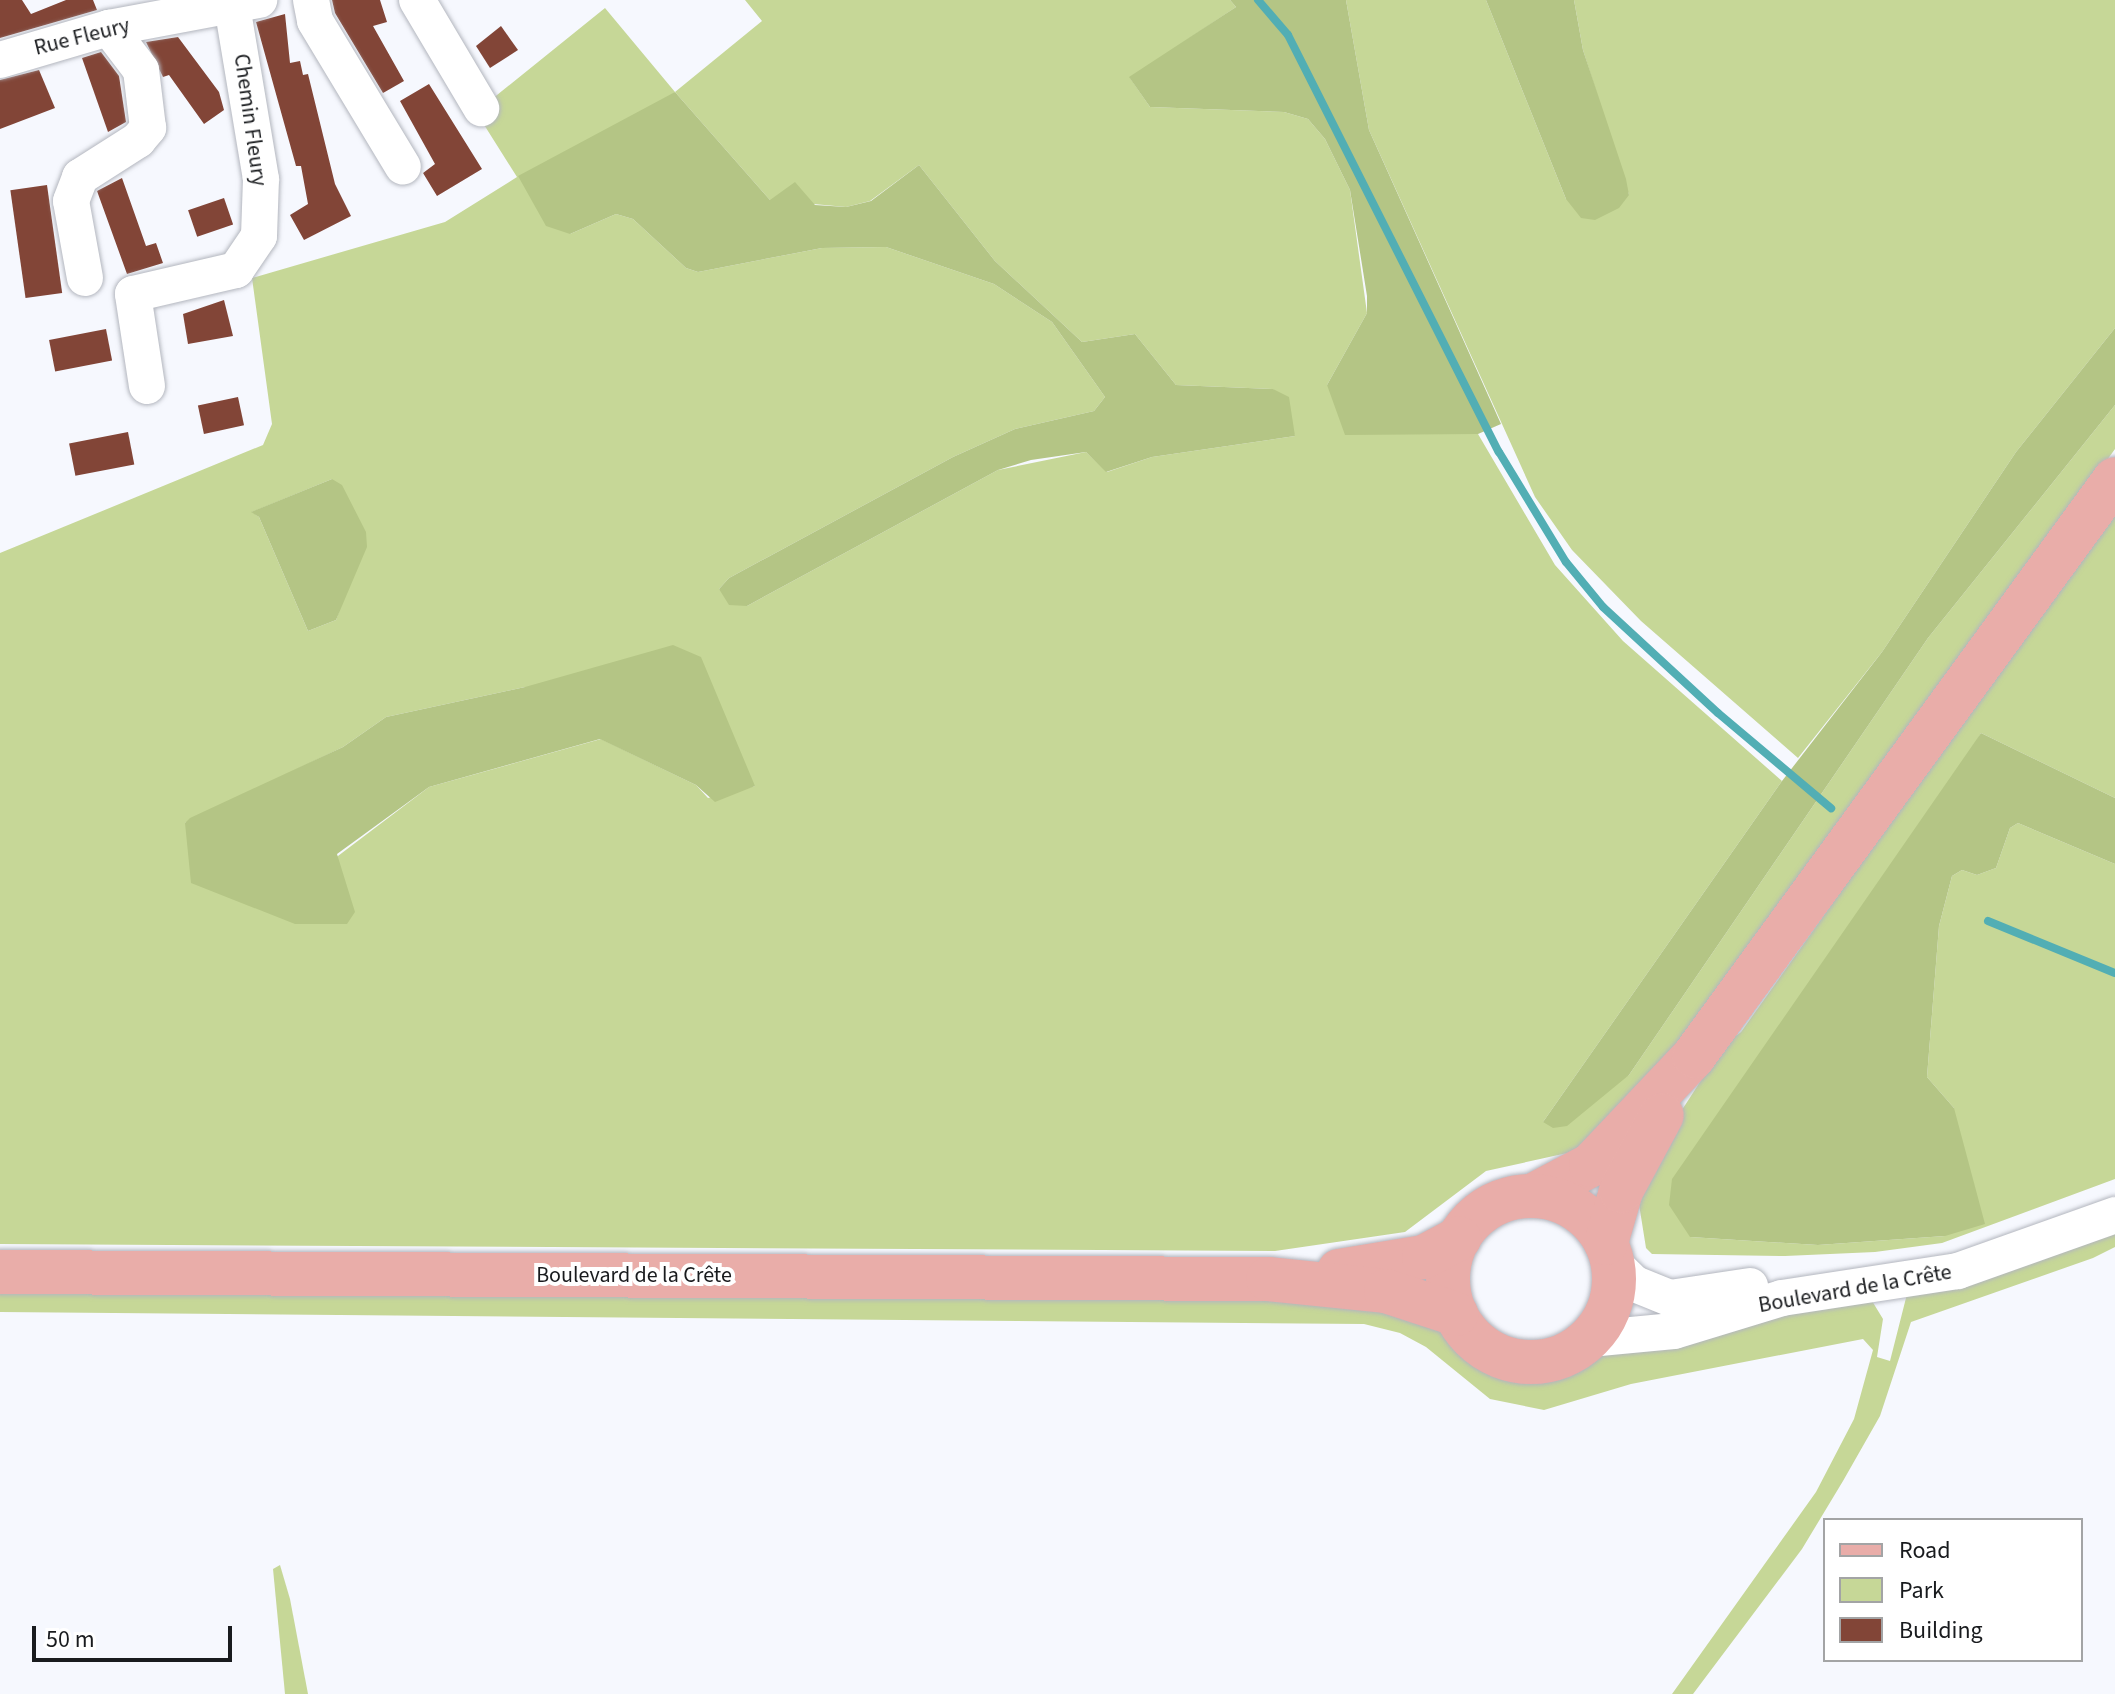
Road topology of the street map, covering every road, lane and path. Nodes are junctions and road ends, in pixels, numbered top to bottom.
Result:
1 (311, 0) edge
2 (417, 0) edge
3 (242, 3) edge
4 (152, 10) edge
5 (109, 28) junction
6 (0, 60) edge
7 (481, 108) dead end
8 (403, 167) dead end
9 (85, 278) dead end
10 (147, 386) dead end
11 (2115, 479) edge
12 (1694, 1056) junction
13 (1534, 1195) junction
14 (2115, 1199) edge
15 (2115, 1215) edge
16 (1459, 1238) junction
17 (1610, 1253) junction
18 (0, 1272) edge
19 (1268, 1279) junction
20 (1456, 1314) junction
21 (1589, 1339) junction

1 - 8 street
2 - 7 street
3 - 4 street, Rue Fleury
3 - 10 street, Chemin Fleury
4 - 5 street, Rue Fleury
5 - 6 street, Rue Fleury
5 - 9 street
11 - 12 main road
12 - 13 main road
12 - 17 main road
13 - 16 main road
13 - 17 main road
14 - 17 street, Boulevard de la Crête
15 - 21 street, Boulevard de la Crête
16 - 19 main road, Boulevard de la Crête
16 - 20 main road
17 - 21 main road
18 - 19 main road, Boulevard de la Crête
19 - 20 main road, Boulevard de la Crête
20 - 21 main road

